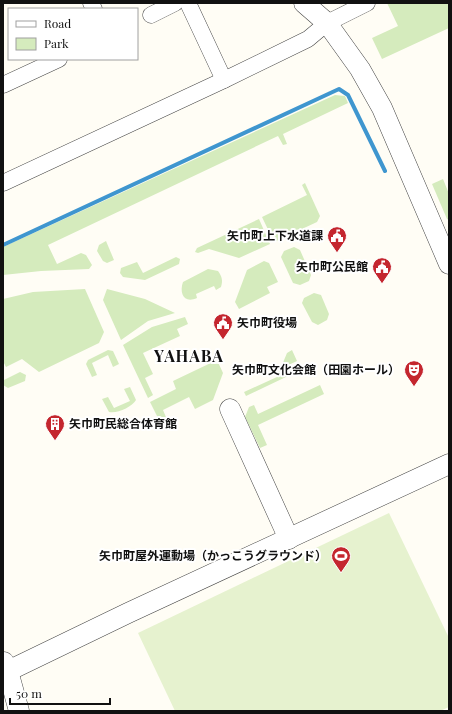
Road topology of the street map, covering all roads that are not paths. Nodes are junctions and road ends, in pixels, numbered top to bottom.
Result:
1 (175, 3) edge
2 (188, 3) edge
3 (304, 3) edge
4 (367, 3) edge
5 (151, 14) dead end
6 (327, 24) junction
7 (57, 60) edge
8 (224, 80) junction
9 (3, 85) edge
10 (3, 183) edge
11 (445, 241) edge
12 (449, 264) edge
13 (230, 409) dead end
14 (449, 464) edge
15 (289, 539) junction
16 (5, 670) edge
17 (19, 711) edge

1 - 5 street
2 - 8 street
3 - 6 street
4 - 6 street
6 - 8 street
6 - 11 street
7 - 9 street
8 - 10 street
11 - 12 street
13 - 15 street
14 - 15 street
15 - 16 street
16 - 17 street

